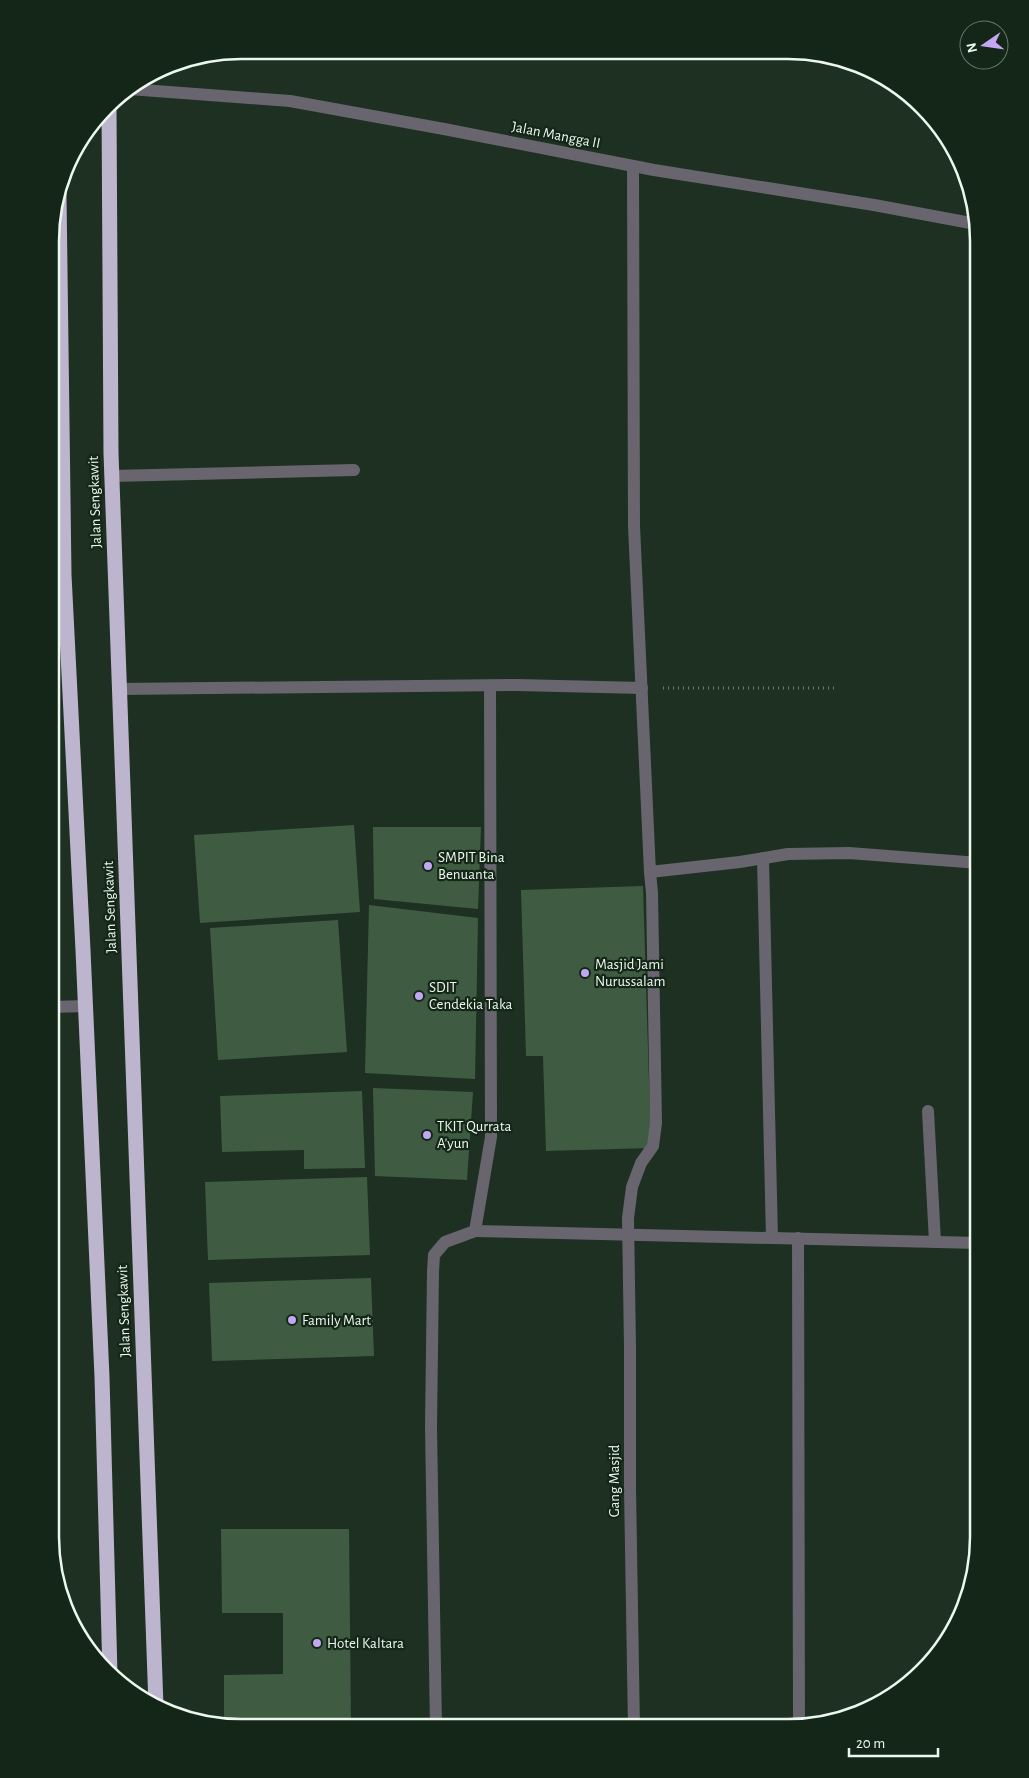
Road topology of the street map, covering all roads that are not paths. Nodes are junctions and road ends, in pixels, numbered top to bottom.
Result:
1 (139, 90) edge
2 (109, 115) edge
3 (633, 166) junction
4 (969, 223) edge
5 (354, 470) dead end
6 (112, 476) junction
7 (59, 605) edge
8 (490, 686) junction
9 (642, 688) junction
10 (119, 689) junction
11 (762, 858) junction
12 (970, 862) edge
13 (650, 872) junction
14 (86, 1006) junction
15 (59, 1007) edge
16 (928, 1111) dead end
17 (475, 1231) junction
18 (628, 1234) junction
19 (772, 1238) junction
20 (798, 1238) junction
21 (935, 1242) junction
22 (970, 1243) edge
23 (110, 1663) edge
24 (156, 1698) edge
25 (436, 1719) edge
26 (634, 1719) edge
27 (799, 1719) edge

1 - 3 street, Jalan Mangga II
2 - 6 highway, Jalan Sengkawit
3 - 4 street, Jalan Mangga II
3 - 9 street, Gang Masjid
5 - 6 street
6 - 10 highway, Jalan Sengkawit
7 - 14 highway, Jalan Sengkawit
8 - 9 street
8 - 10 street
8 - 17 street
9 - 13 street, Gang Masjid
10 - 24 highway, Jalan Sengkawit
11 - 12 street
11 - 13 street
11 - 19 street
13 - 18 street, Gang Masjid
14 - 15 street
14 - 23 highway, Jalan Sengkawit
16 - 21 street
17 - 18 street
17 - 25 street
18 - 19 street
18 - 26 street, Gang Masjid
19 - 20 street
20 - 21 street
20 - 27 street
21 - 22 street

